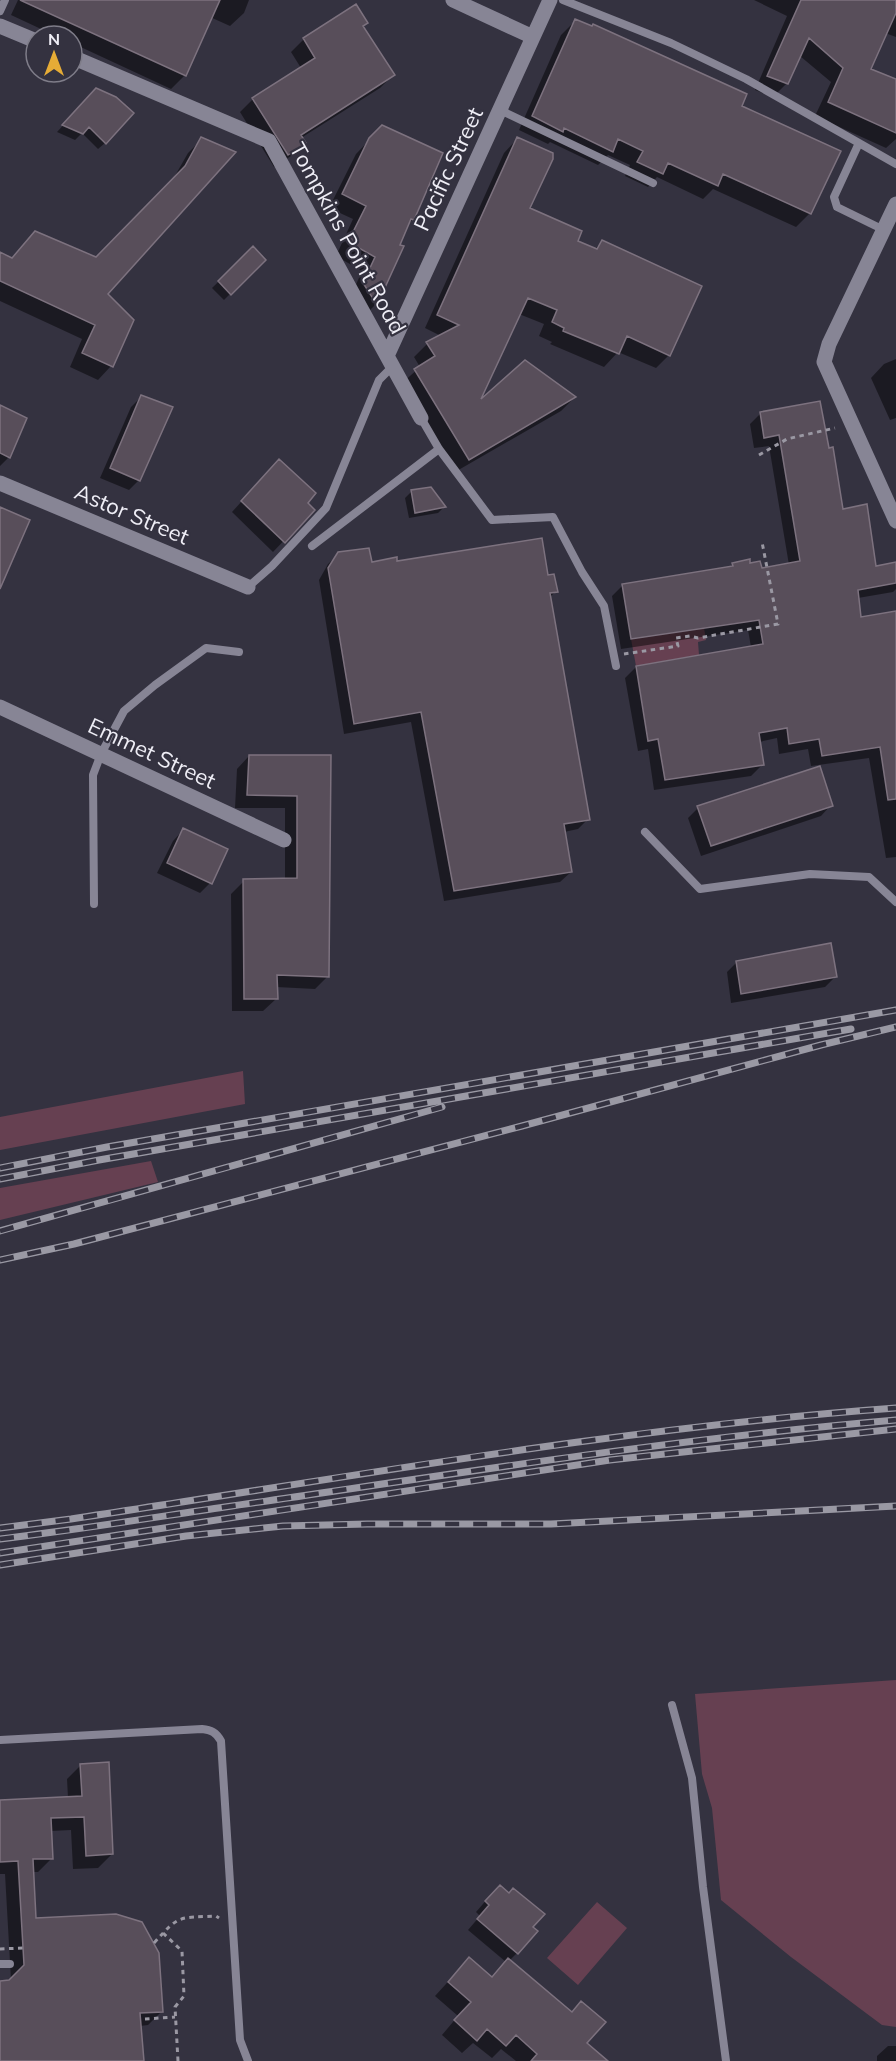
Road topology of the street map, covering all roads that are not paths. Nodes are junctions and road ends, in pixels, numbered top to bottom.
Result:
1 (5, 0) edge
2 (453, 0) edge
3 (550, 0) edge
4 (563, 0) edge
5 (0, 11) edge
6 (0, 26) edge
7 (24, 36) edge
8 (533, 37) junction
9 (84, 62) edge
10 (500, 110) junction
11 (859, 143) junction
12 (896, 164) edge
13 (652, 183) dead end
14 (896, 204) edge
15 (884, 230) junction
16 (390, 361) junction
17 (421, 418) joint
18 (439, 449) junction
19 (0, 483) edge
20 (896, 521) edge
21 (312, 546) dead end
22 (248, 587) joint
23 (239, 652) dead end
24 (616, 666) dead end
25 (0, 708) edge
26 (101, 753) junction
27 (645, 832) dead end
28 (284, 840) dead end
29 (896, 902) edge
30 (94, 904) dead end
31 (672, 1705) dead end
32 (0, 1740) edge
33 (248, 2061) edge
34 (726, 2061) edge

1 - 5 lane
2 - 8 street
3 - 8 street, Pacific Street
4 - 11 lane
6 - 7 street
8 - 10 street, Pacific Street
9 - 16 street, Tompkins Point Road
10 - 13 lane
10 - 16 street, Pacific Street
11 - 12 lane
11 - 15 lane
14 - 15 street
15 - 20 street
16 - 17 street, Tompkins Point Road
16 - 22 lane
17 - 18 lane
18 - 21 lane
18 - 24 lane
19 - 22 street, Astor Street
23 - 26 lane
25 - 26 street, Emmet Street
26 - 28 street, Emmet Street
26 - 30 lane
27 - 29 lane
31 - 34 lane
32 - 33 lane

